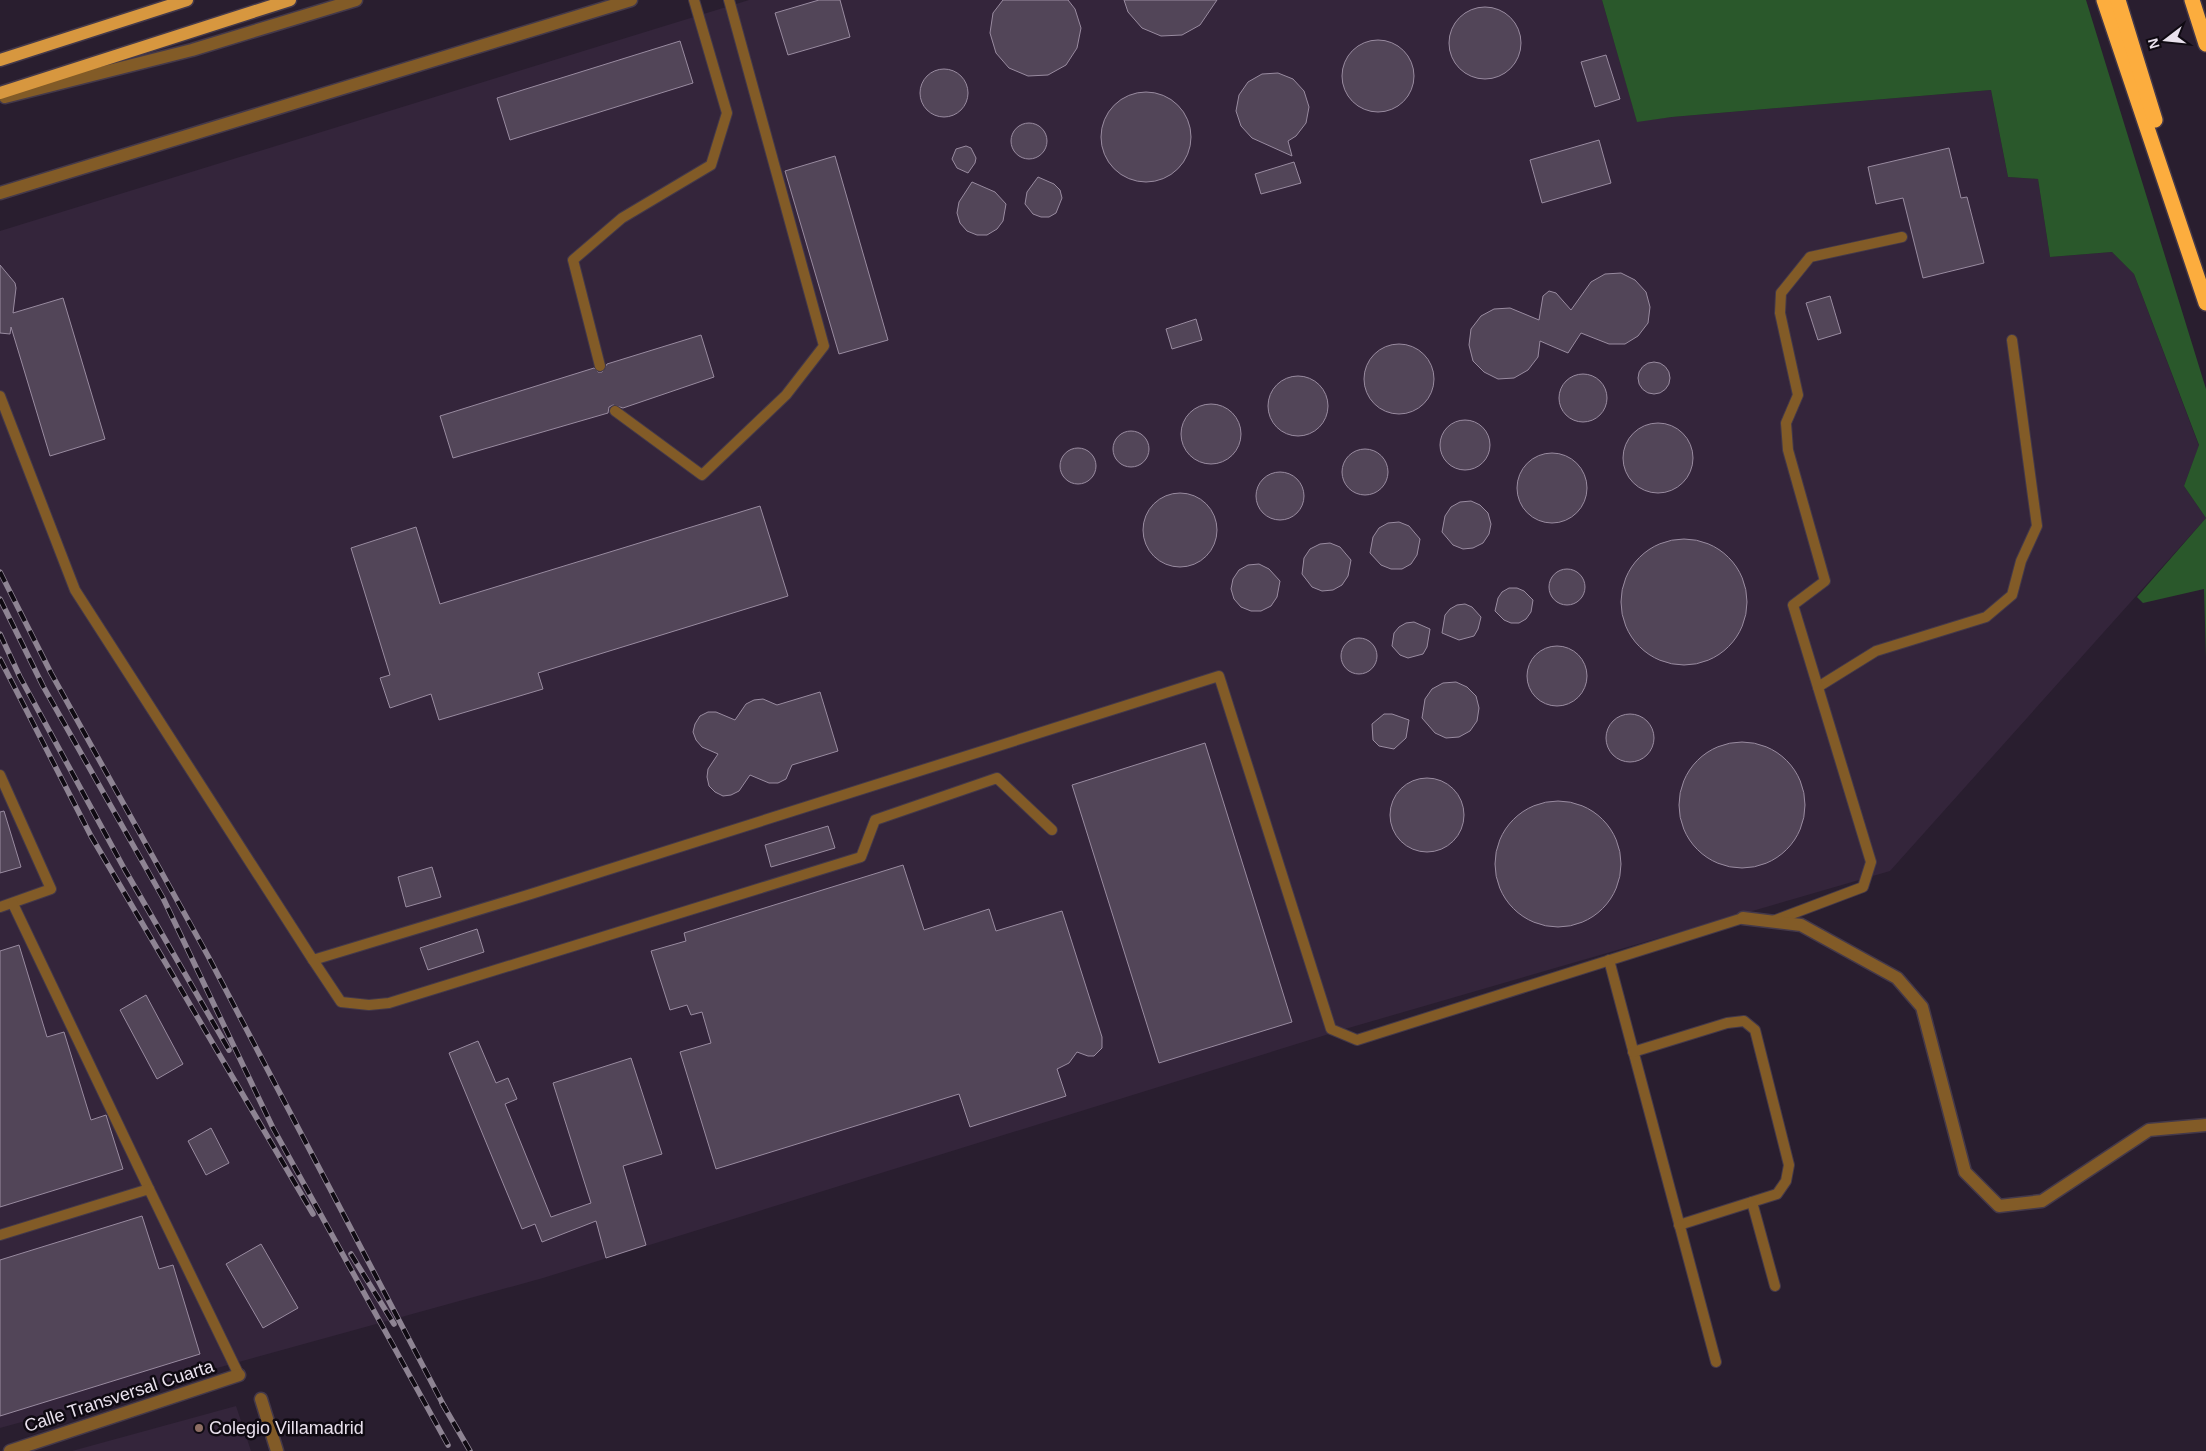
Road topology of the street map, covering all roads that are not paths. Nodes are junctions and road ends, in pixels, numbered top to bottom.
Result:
1 (187, 0) edge
2 (290, 0) edge
3 (356, 0) edge
4 (631, 0) edge
5 (694, 0) edge
6 (729, 0) edge
7 (2104, 0) edge
8 (2118, 0) edge
9 (2192, 0) edge
10 (2206, 44) edge
11 (0, 60) edge
12 (0, 93) edge
13 (0, 98) edge
14 (0, 193) edge
15 (1902, 237) dead end
16 (2206, 287) edge
17 (2206, 303) edge
18 (2012, 340) dead end
19 (600, 366) dead end
20 (0, 396) edge
21 (615, 411) dead end
22 (1818, 687) junction
23 (0, 775) edge
24 (1052, 830) dead end
25 (12, 904) junction
26 (0, 908) edge
27 (1743, 918) joint
28 (1772, 922) junction
29 (313, 960) junction
30 (1609, 960) junction
31 (1633, 1052) junction
32 (2206, 1124) edge
33 (149, 1189) junction
34 (1752, 1202) junction
35 (1680, 1226) junction
36 (0, 1235) edge
37 (1775, 1286) dead end
38 (1716, 1362) dead end
39 (239, 1375) joint
40 (261, 1399) dead end
41 (10, 1451) edge
42 (277, 1451) edge

1 - 11 main road
2 - 12 main road
3 - 13 street
4 - 14 street
5 - 19 lane
6 - 21 lane
7 - 17 highway
8 - 16 highway
9 - 10 highway
15 - 22 lane
18 - 22 lane
20 - 29 lane
22 - 28 lane
23 - 25 lane
24 - 29 lane
25 - 26 lane
25 - 33 lane
27 - 28 street
27 - 30 lane
28 - 32 street
29 - 30 lane
30 - 31 lane
31 - 34 lane
31 - 35 lane
33 - 36 lane
33 - 39 lane
34 - 35 lane
34 - 37 lane
35 - 38 lane
39 - 41 street, Calle Transversal Cuarta
40 - 42 street

